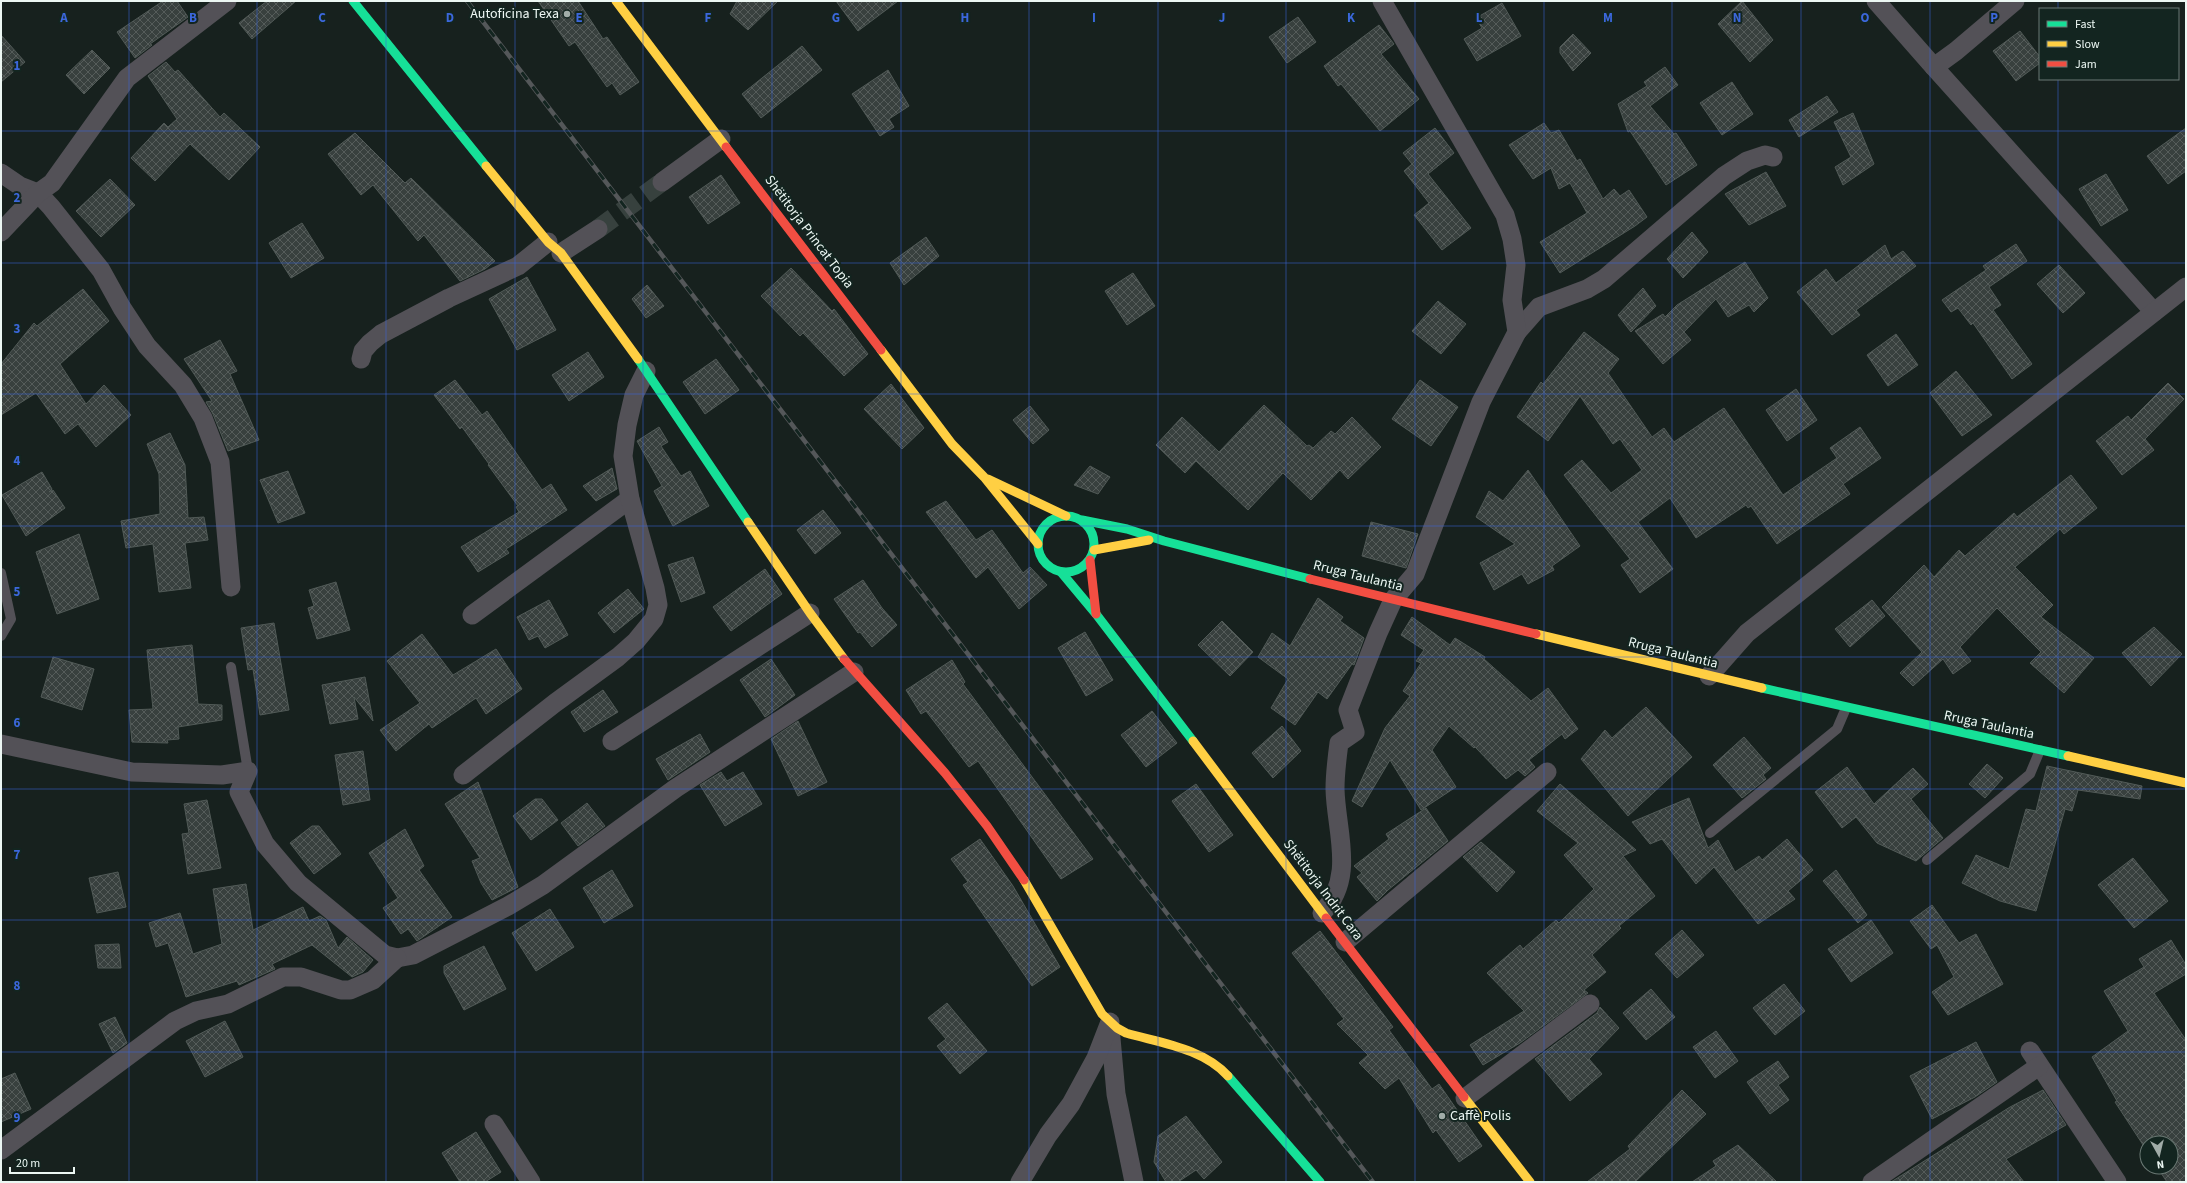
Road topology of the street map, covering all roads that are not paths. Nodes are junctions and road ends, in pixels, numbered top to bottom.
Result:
1 (353, 1) edge
2 (616, 1) edge
3 (1382, 1) edge
4 (1876, 1) edge
5 (2015, 1) edge
6 (214, 4) edge
7 (1934, 67) junction
8 (721, 139) junction
9 (1773, 157) dead end
10 (1, 173) edge
11 (662, 182) tunnel mouth
12 (38, 193) junction
13 (598, 229) tunnel mouth
14 (1, 232) edge
15 (555, 248) junction
16 (2186, 287) edge
17 (2154, 312) junction
18 (1517, 332) junction
19 (361, 359) dead end
20 (646, 371) junction
21 (984, 477) junction
22 (630, 499) junction
23 (1066, 516) junction
24 (1082, 520) junction
25 (1156, 539) junction
26 (1038, 544) junction
27 (1094, 550) junction
28 (1090, 560) junction
29 (1061, 572) junction
30 (1, 573) edge
31 (231, 587) dead end
32 (1393, 600) junction
33 (810, 613) junction
34 (472, 614) dead end
35 (1096, 614) junction
36 (1, 636) edge
37 (231, 667) dead end
38 (854, 672) junction
39 (1709, 676) junction
40 (1846, 708) junction
41 (612, 741) dead end
42 (1, 744) edge
43 (2040, 750) junction
44 (248, 771) junction
45 (1547, 772) dead end
46 (463, 775) dead end
47 (2186, 783) edge
48 (1710, 833) dead end
49 (1927, 860) dead end
50 (1322, 913) junction
51 (1345, 942) junction
52 (397, 958) junction
53 (1590, 1004) dead end
54 (1110, 1022) junction
55 (1465, 1098) junction
56 (494, 1124) dead end
57 (1, 1150) edge
58 (531, 1182) edge
59 (1020, 1182) edge
60 (1134, 1182) edge
61 (1320, 1182) edge
62 (1530, 1182) edge
63 (1872, 1182) edge
64 (2117, 1182) edge

1 - 15 street
2 - 8 street, Shëtitorja Princat Topia
3 - 18 street
4 - 7 street
5 - 7 street
6 - 12 street
7 - 17 street
8 - 11 street
8 - 21 street, Shëtitorja Princat Topia
9 - 18 street
10 - 12 street
12 - 14 street
12 - 31 street
13 - 15 street
15 - 19 street
15 - 20 street
16 - 17 street
17 - 39 street
18 - 32 street
20 - 22 street
20 - 33 street
21 - 23 street, Shëtitorja Princat Topia
21 - 26 street, Shëtitorja Princat Topia
22 - 34 street
22 - 46 street
23 - 24 street
23 - 26 street
24 - 25 street, Rruga Taulantia
24 - 27 street
25 - 27 street, Rruga Taulantia
25 - 32 street, Rruga Taulantia
26 - 29 street
27 - 28 street
28 - 29 street
28 - 35 street
29 - 35 street, Shëtitorja Indrit Cara
30 - 36 lane
32 - 39 street, Rruga Taulantia
32 - 50 street
33 - 38 street
33 - 41 street
35 - 50 street, Shëtitorja Indrit Cara
37 - 44 lane
38 - 52 street
38 - 54 street
39 - 40 street, Rruga Taulantia
40 - 43 street, Rruga Taulantia
40 - 48 lane
42 - 44 street
43 - 47 street, Rruga Taulantia
43 - 49 lane
44 - 52 street
45 - 51 street
50 - 51 street, Shëtitorja Indrit Cara
51 - 55 street, Shëtitorja Indrit Cara
52 - 57 street
53 - 55 street
54 - 59 street
54 - 60 street
54 - 61 street
55 - 62 street, Shëtitorja Indrit Cara
56 - 58 street
63 - 64 street

